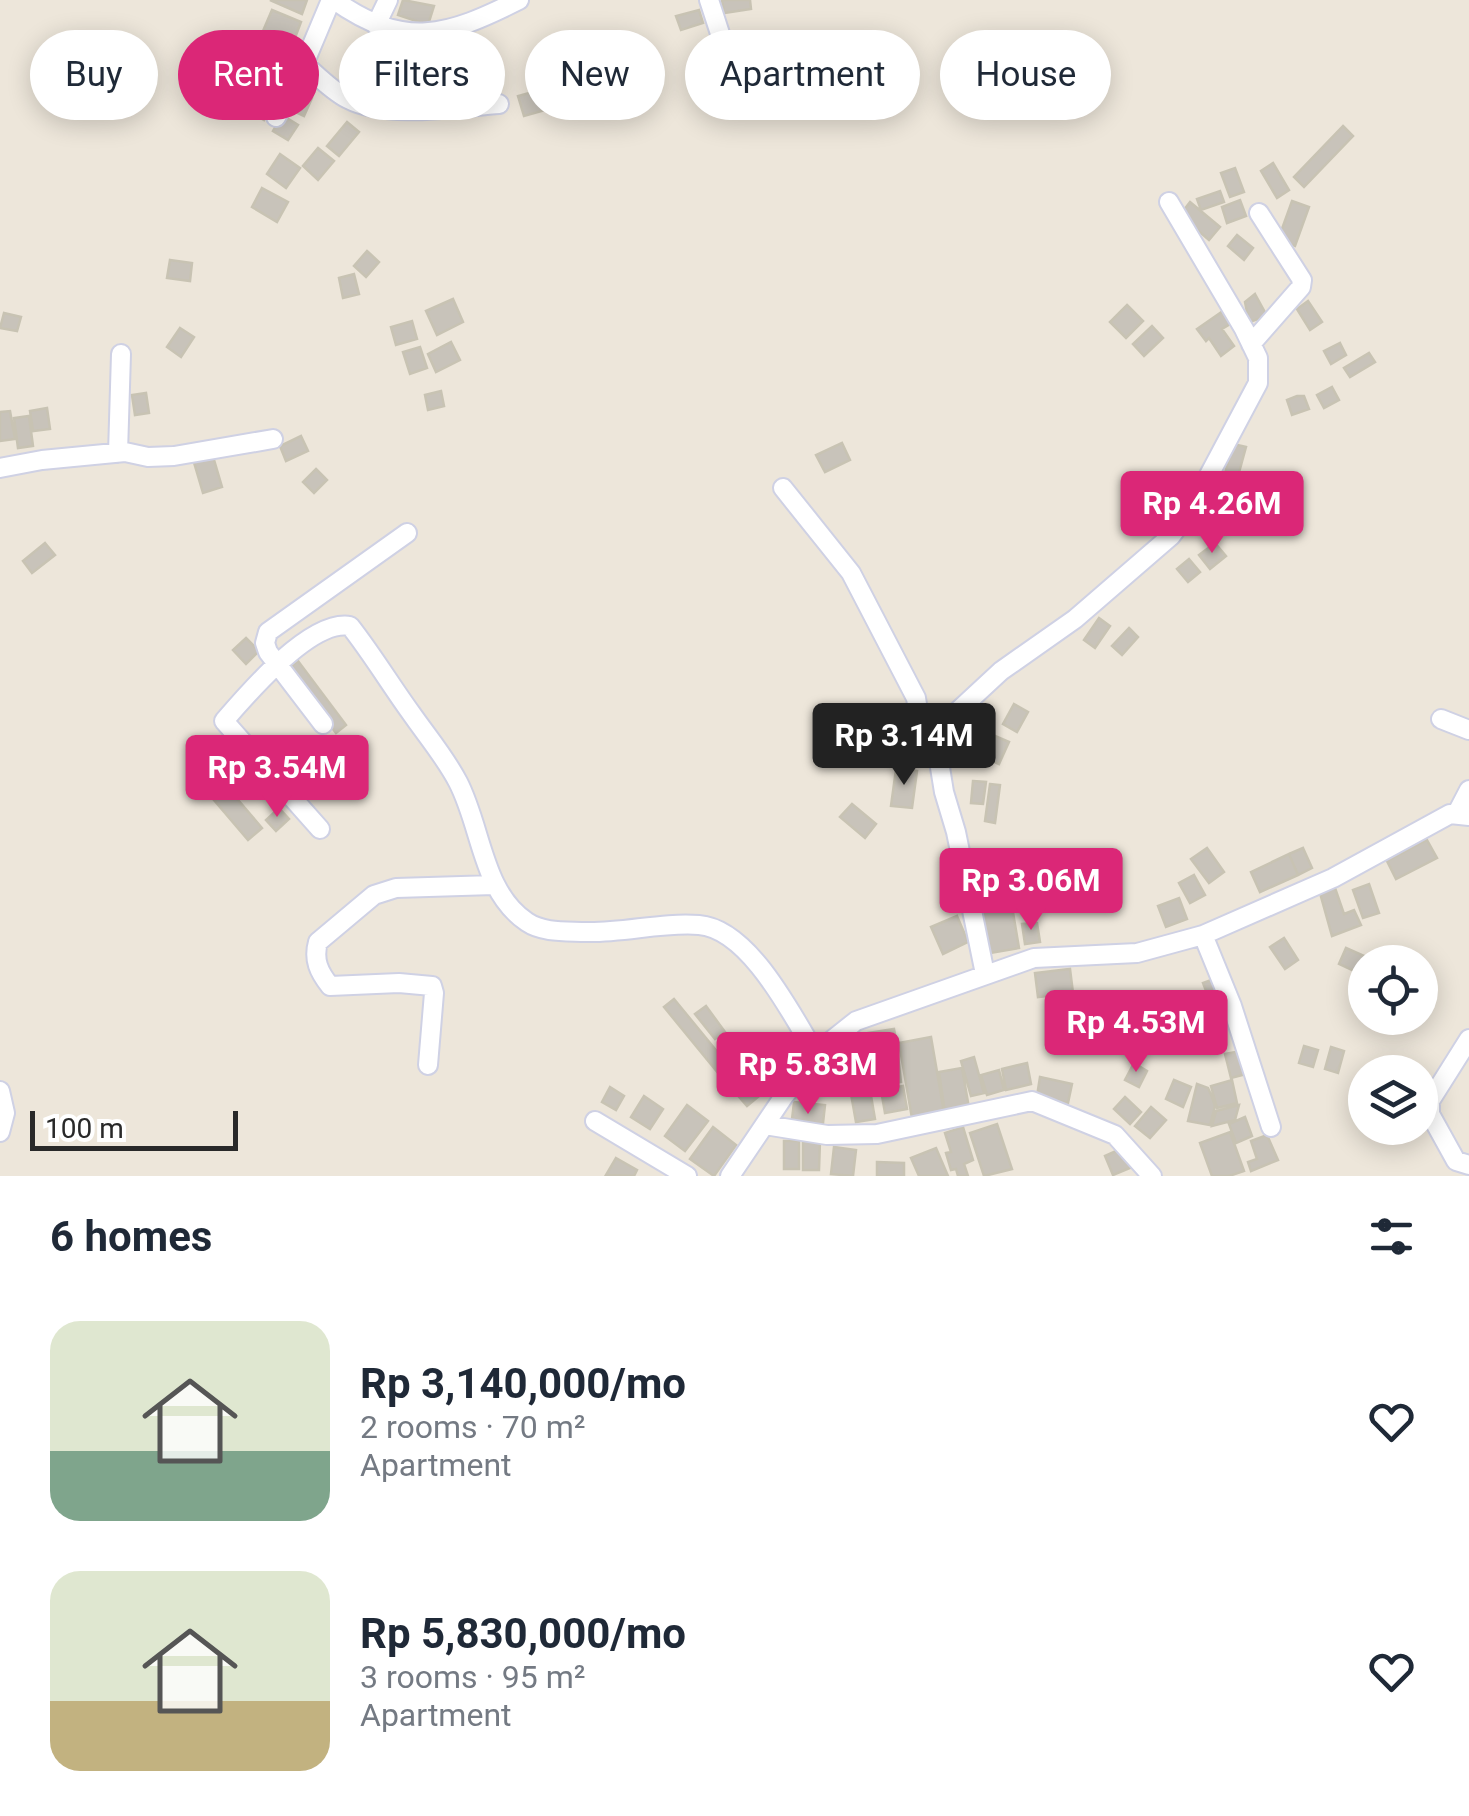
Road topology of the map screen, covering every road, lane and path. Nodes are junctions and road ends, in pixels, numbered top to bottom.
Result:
1 (333, 0) edge
2 (388, 0) edge
3 (519, 0) edge
4 (709, 0) edge
5 (376, 26) junction
6 (719, 30) edge
7 (319, 31) edge
8 (319, 76) edge
9 (339, 93) edge
10 (1169, 202) dead end
11 (1259, 213) dead end
12 (1251, 344) junction
13 (121, 354) dead end
14 (273, 438) dead end
15 (118, 452) junction
16 (0, 468) edge
17 (783, 488) dead end
18 (407, 533) dead end
19 (279, 665) junction
20 (1441, 719) dead end
21 (323, 724) dead end
22 (1469, 730) edge
23 (936, 743) junction
24 (1469, 790) edge
25 (1463, 815) edge
26 (320, 829) dead end
27 (494, 885) junction
28 (1203, 936) junction
29 (985, 974) junction
30 (1469, 1039) edge
31 (817, 1056) junction
32 (428, 1065) dead end
33 (0, 1092) edge
34 (595, 1121) dead end
35 (765, 1125) junction
36 (1271, 1128) dead end
37 (0, 1132) edge
38 (1469, 1165) edge
39 (687, 1176) edge
40 (730, 1176) edge
41 (1152, 1176) edge

1 - 5 street
1 - 7 street
2 - 5 street
3 - 5 street
4 - 6 street
8 - 9 street
10 - 12 street
11 - 12 street
12 - 23 street
13 - 15 street
14 - 15 street
15 - 16 street
17 - 23 street
18 - 19 street
19 - 21 street
19 - 26 street
19 - 27 street
20 - 22 street
23 - 29 street
24 - 25 street
25 - 28 street
27 - 31 street
27 - 32 street
28 - 29 street
28 - 36 street
29 - 31 street
30 - 38 street
31 - 35 street
33 - 37 street
34 - 39 street
35 - 40 street
35 - 41 street

